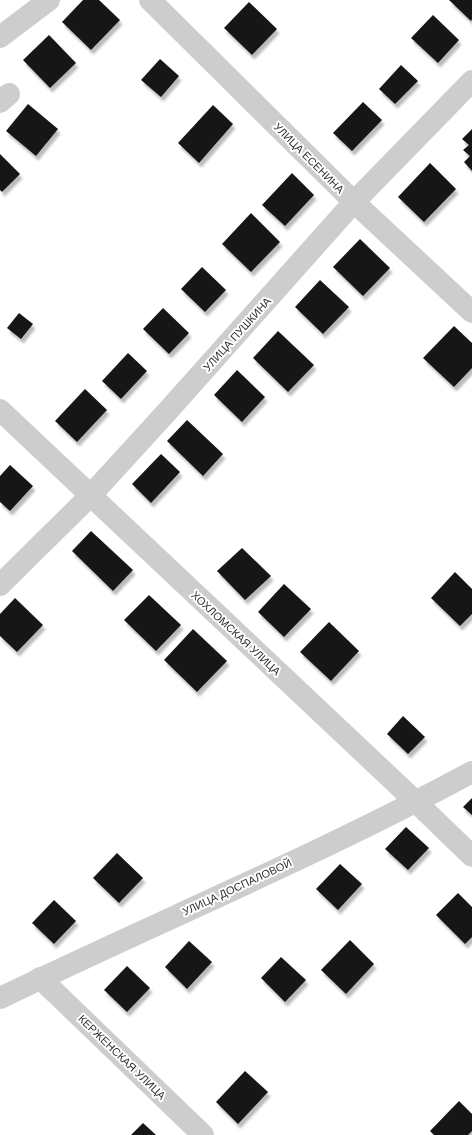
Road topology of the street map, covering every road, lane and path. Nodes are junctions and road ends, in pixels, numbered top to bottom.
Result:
1 (49, 0) edge
2 (150, 0) edge
3 (0, 37) edge
4 (472, 81) edge
5 (354, 202) junction
6 (472, 312) edge
7 (0, 410) edge
8 (90, 496) junction
9 (0, 585) edge
10 (472, 772) edge
11 (416, 802) junction
12 (472, 856) edge
13 (40, 978) junction
14 (0, 998) edge
15 (203, 1135) edge

1 - 3 street
2 - 5 street, УЛИЦА ЕСЕНИНА
4 - 5 street, УЛИЦА ПУШКИНА
5 - 6 street, УЛИЦА ЕСЕНИНА
5 - 8 street, УЛИЦА ПУШКИНА
7 - 8 street, ХОХЛОМСКАЯ УЛИЦА
8 - 9 street, УЛИЦА ПУШКИНА
8 - 11 street, ХОХЛОМСКАЯ УЛИЦА
10 - 11 street, УЛИЦА ДОСПАЛОВОЙ
11 - 12 street, ХОХЛОМСКАЯ УЛИЦА
11 - 13 street, УЛИЦА ДОСПАЛОВОЙ
13 - 14 street, УЛИЦА ДОСПАЛОВОЙ
13 - 15 street, КЕРЖЕНСКАЯ УЛИЦА

